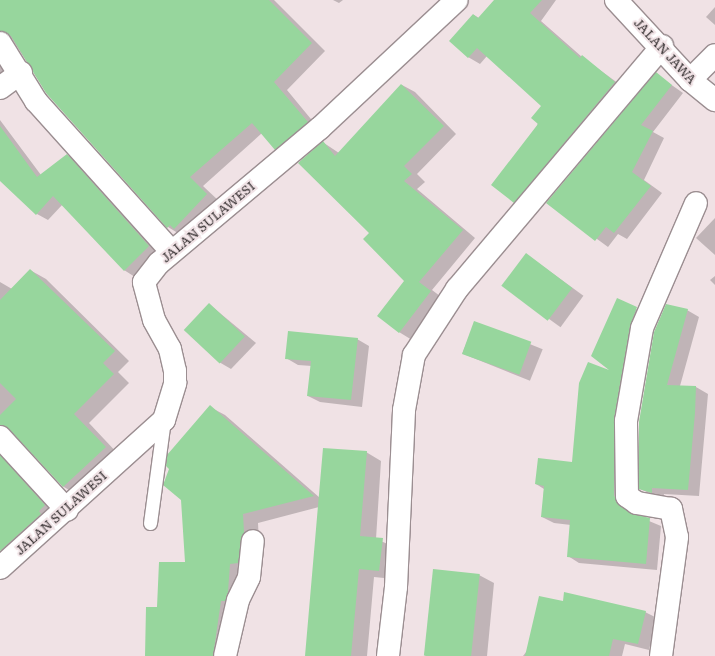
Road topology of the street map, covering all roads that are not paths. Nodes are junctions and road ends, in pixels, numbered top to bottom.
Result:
1 (457, 0) edge
2 (616, 0) edge
3 (0, 43) edge
4 (662, 46) junction
5 (715, 55) edge
6 (21, 72) junction
7 (690, 80) junction
8 (0, 88) edge
9 (715, 100) edge
10 (696, 203) dead end
11 (171, 251) junction
12 (164, 420) junction
13 (0, 436) edge
14 (66, 510) junction
15 (150, 523) dead end
16 (253, 541) dead end
17 (0, 568) edge
18 (225, 656) edge
19 (388, 656) edge
20 (661, 656) edge

1 - 11 street, JALAN SULAWESI
2 - 4 street, JALAN JAWA
3 - 6 street
4 - 7 street, JALAN JAWA
4 - 19 street
5 - 7 street
6 - 8 street
6 - 11 street
7 - 9 street, JALAN JAWA
10 - 20 street
11 - 12 street, JALAN SULAWESI
12 - 14 street, JALAN SULAWESI
12 - 15 lane
13 - 14 street
14 - 17 street, JALAN SULAWESI
16 - 18 street

